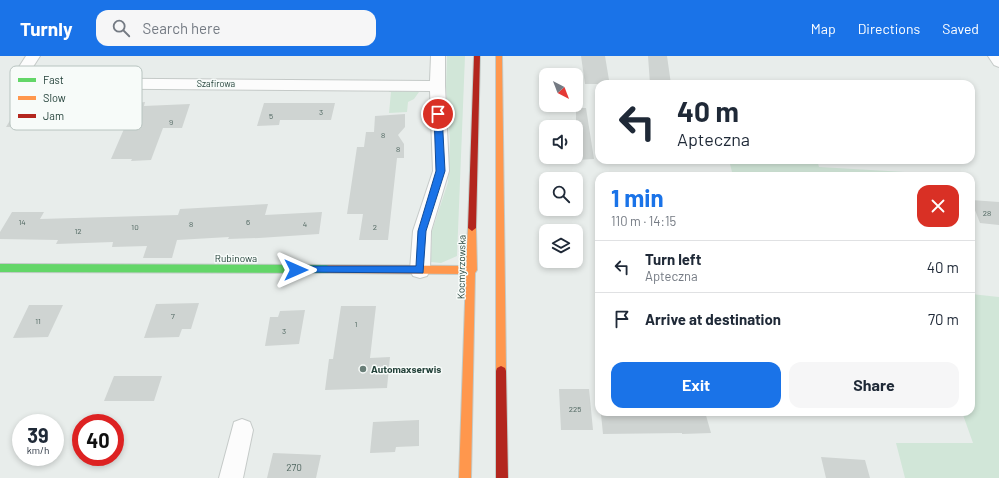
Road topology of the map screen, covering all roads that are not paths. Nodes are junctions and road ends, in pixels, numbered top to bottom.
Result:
1 (33, 56) edge
2 (438, 56) edge
3 (477, 56) edge
4 (500, 56) edge
5 (995, 56) edge
6 (999, 62) edge
7 (27, 66) edge
8 (142, 84) edge
9 (437, 86) junction
10 (0, 268) edge
11 (420, 270) junction
12 (472, 270) junction
13 (242, 430) dead end
14 (231, 478) edge
15 (465, 478) edge
16 (502, 478) edge

1 - 7 street, Szafirowa
2 - 9 street
3 - 12 main road, Kocmyrzowska
4 - 16 main road
5 - 6 street
8 - 9 street, Szafirowa
9 - 11 street
10 - 11 main road, Rubinowa
11 - 12 main road, Rubinowa
12 - 15 main road, Kocmyrzowska
13 - 14 street

